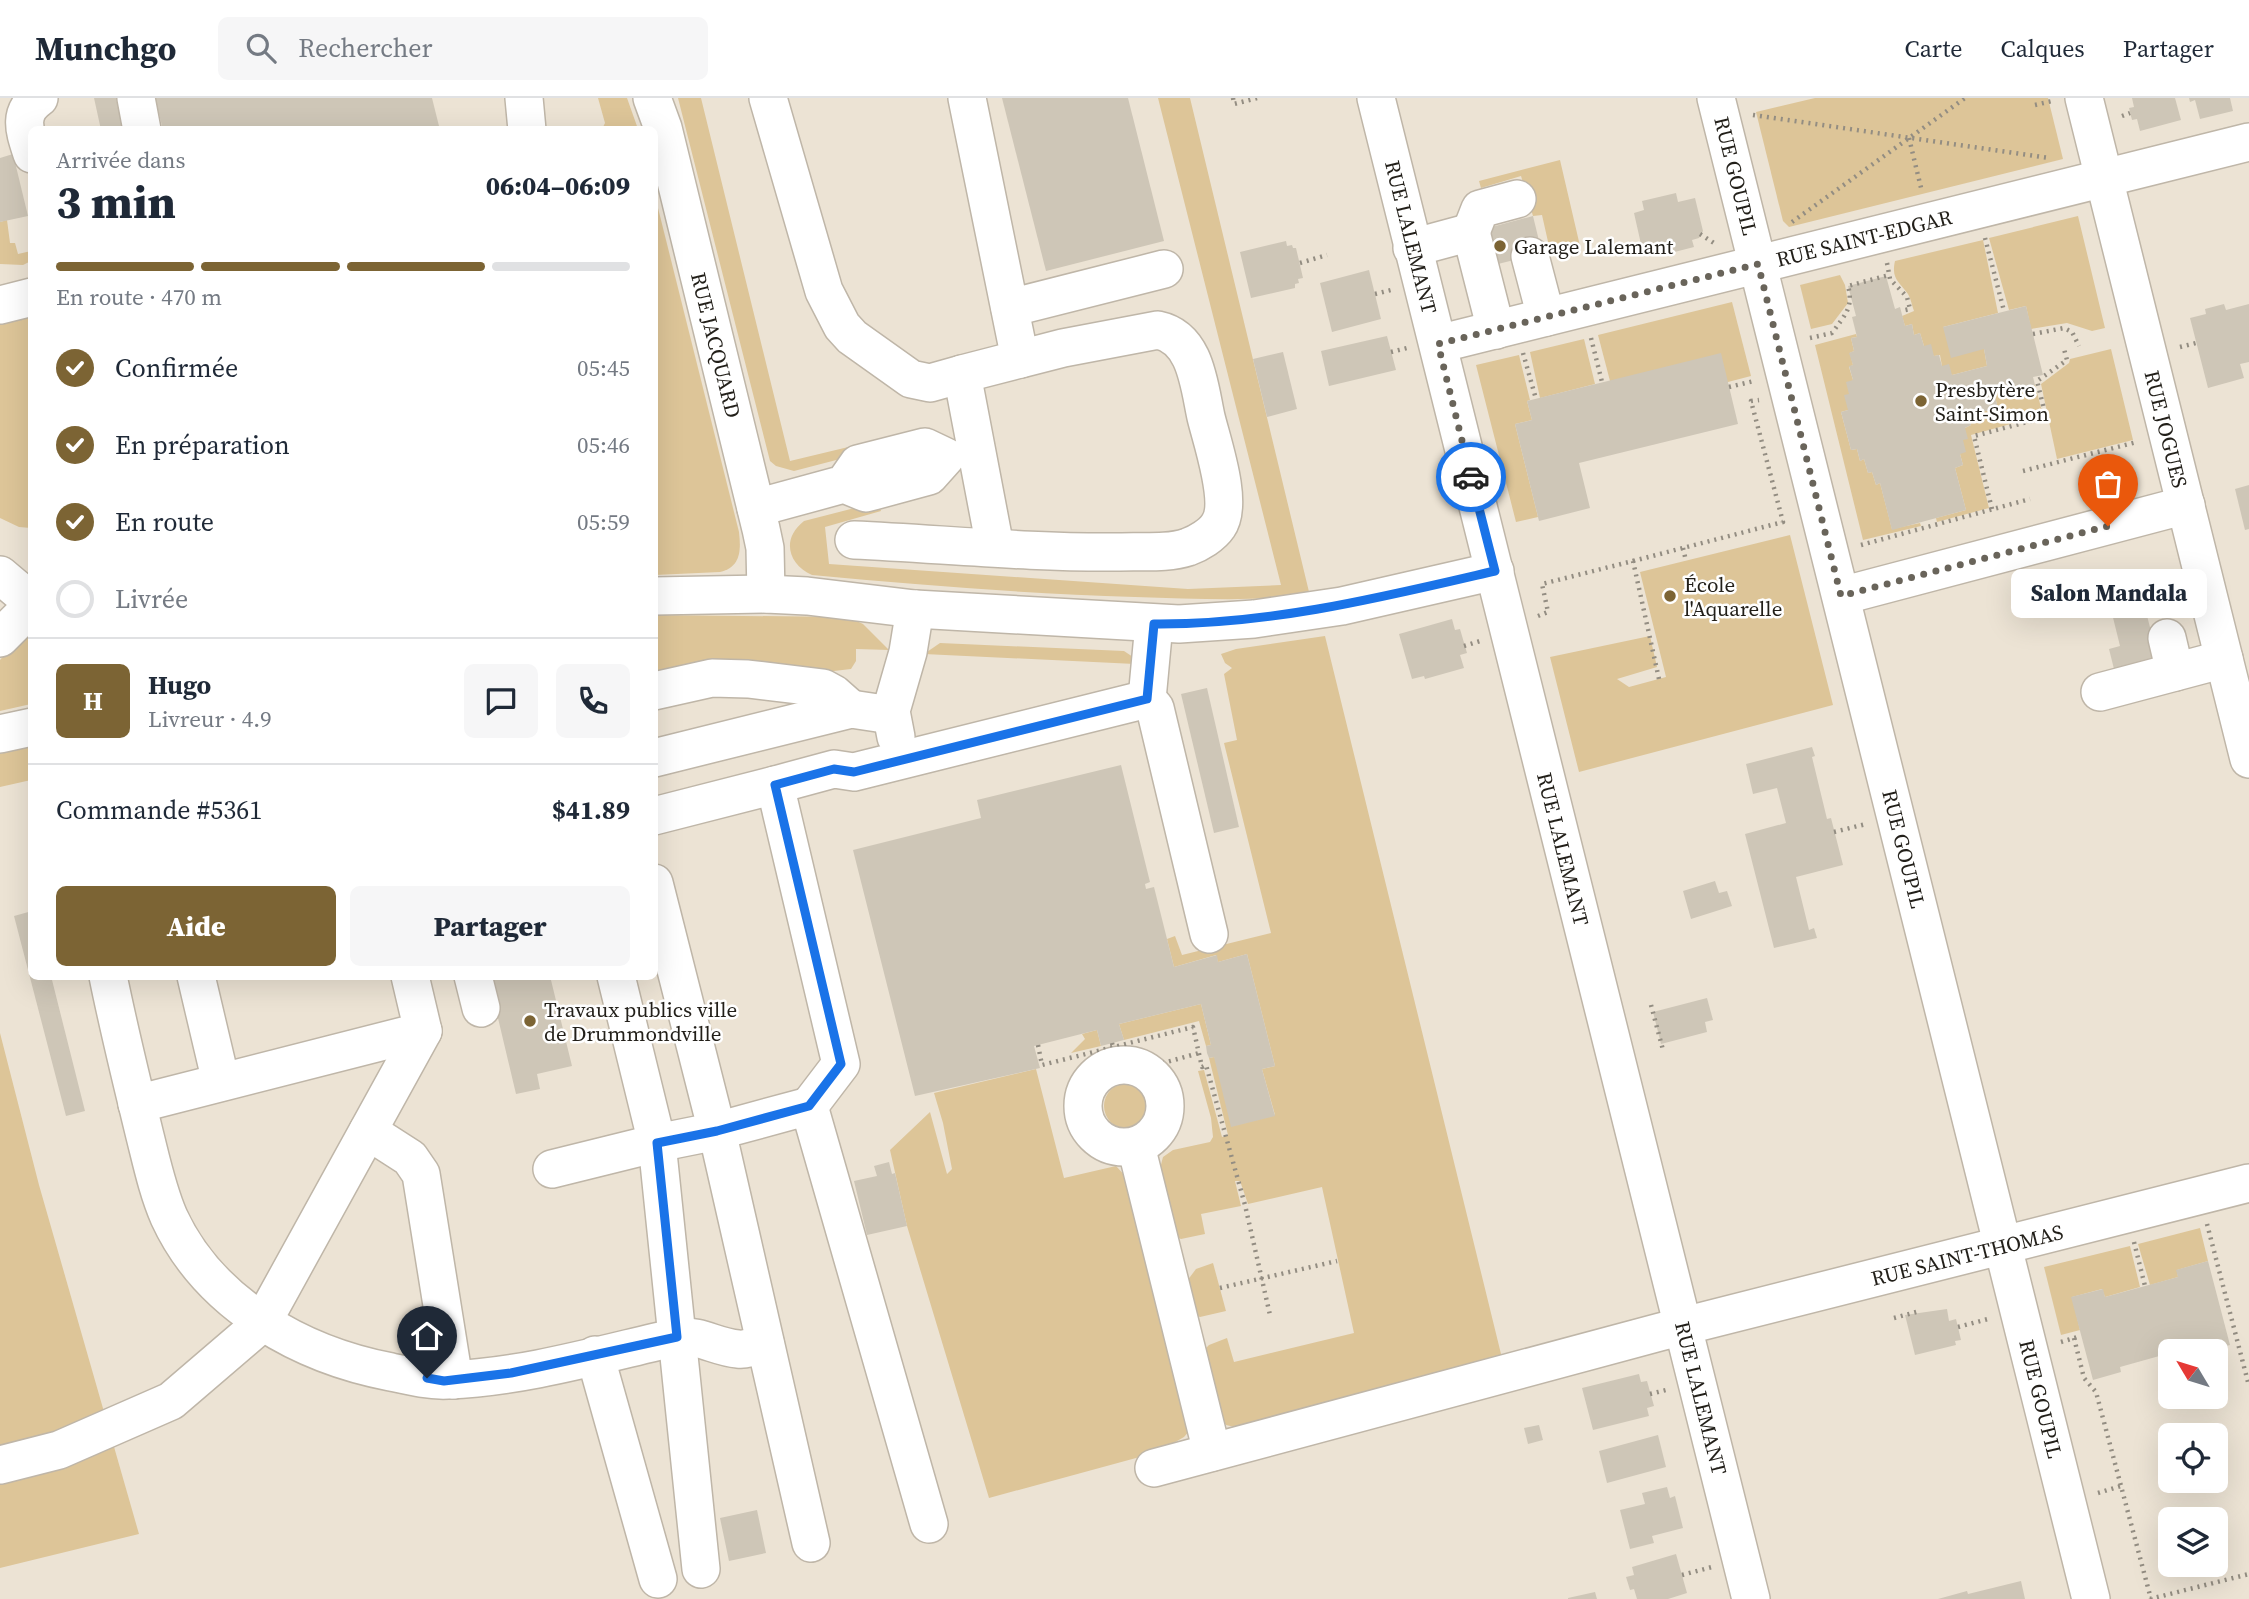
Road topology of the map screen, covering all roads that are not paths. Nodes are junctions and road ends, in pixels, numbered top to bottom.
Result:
1 (136, 98) edge
2 (524, 98) edge
3 (652, 98) edge
4 (768, 98) edge
5 (967, 98) edge
6 (1376, 98) edge
7 (1717, 98) edge
8 (2068, 99) edge
9 (21, 112) edge
10 (141, 126) edge
11 (527, 126) edge
12 (28, 141) edge
13 (2249, 142) edge
14 (2104, 178) junction
15 (1517, 199) dead end
16 (1478, 237) junction
17 (1412, 248) junction
18 (1530, 256) dead end
19 (1758, 264) junction
20 (1164, 269) dead end
21 (28, 298) edge
22 (0, 304) edge
23 (1010, 308) junction
24 (1546, 317) junction
25 (1509, 341) junction
26 (1426, 345) junction
27 (1020, 359) junction
28 (962, 374) junction
29 (961, 453) junction
30 (2186, 505) junction
31 (756, 508) junction
32 (854, 540) dead end
33 (995, 547) junction
34 (1495, 571) junction
35 (0, 575) edge
36 (766, 594) junction
37 (658, 596) edge
38 (1841, 596) junction
39 (28, 600) edge
40 (28, 608) edge
41 (915, 609) junction
42 (1154, 624) junction
43 (0, 638) edge
44 (2224, 659) junction
45 (658, 690) edge
46 (2100, 691) dead end
47 (1147, 699) junction
48 (851, 709) junction
49 (891, 715) junction
50 (28, 728) edge
51 (0, 734) edge
52 (658, 757) edge
53 (2249, 759) edge
54 (903, 760) junction
55 (775, 785) junction
56 (658, 815) edge
57 (658, 899) edge
58 (1209, 934) dead end
59 (109, 980) edge
60 (197, 980) edge
61 (411, 980) edge
62 (618, 980) edge
63 (422, 1031) junction
64 (221, 1082) junction
65 (137, 1104) junction
66 (809, 1106) junction
67 (368, 1130) junction
68 (717, 1131) junction
69 (657, 1143) junction
70 (1136, 1146) junction
71 (552, 1170) dead end
72 (2249, 1183) edge
73 (2002, 1246) junction
74 (262, 1322) junction
75 (1684, 1327) junction
76 (677, 1337) junction
77 (765, 1343) junction
78 (595, 1355) junction
79 (454, 1380) junction
80 (1212, 1452) junction
81 (0, 1465) edge
82 (1154, 1468) dead end
83 (929, 1524) dead end
84 (811, 1543) dead end
85 (701, 1569) dead end
86 (658, 1578) dead end
87 (1751, 1599) edge
88 (2091, 1599) edge

1 - 10 street
2 - 11 street
3 - 31 street, RUE JACQUARD
4 - 28 street
5 - 23 street
6 - 17 street, RUE LALEMANT
7 - 19 street, RUE GOUPIL
8 - 14 street, RUE JOGUES
9 - 12 street
13 - 14 street, RUE SAINT-EDGAR
14 - 19 street, RUE SAINT-EDGAR
14 - 30 street, RUE JOGUES
15 - 16 street
16 - 17 street
16 - 25 street
17 - 26 street, RUE LALEMANT
18 - 24 street
19 - 24 street, RUE SAINT-EDGAR
19 - 38 street, RUE GOUPIL
20 - 23 street
21 - 22 street
23 - 27 street
24 - 25 street, RUE SAINT-EDGAR
25 - 26 street, RUE SAINT-EDGAR
26 - 34 street, RUE LALEMANT
27 - 28 street
27 - 33 street
28 - 29 street
29 - 31 street
29 - 33 street
30 - 38 street
30 - 44 street, RUE JOGUES
31 - 36 street, RUE JACQUARD
32 - 33 street
34 - 42 street
34 - 75 street, RUE LALEMANT
35 - 39 street
36 - 37 street
36 - 41 street
38 - 73 street, RUE GOUPIL
40 - 43 street
41 - 42 street
41 - 49 street
42 - 47 street
44 - 46 street
44 - 53 street, RUE JOGUES
45 - 48 street
47 - 54 street
47 - 58 street
48 - 49 street
48 - 52 street
49 - 54 street
50 - 51 street
54 - 55 street
55 - 56 street
55 - 66 street
57 - 68 street
59 - 65 street
60 - 64 street
61 - 63 street
62 - 69 street
63 - 64 street
63 - 67 street
64 - 65 street
65 - 74 street
66 - 68 street
66 - 83 street
67 - 74 street
67 - 79 street
68 - 69 street
68 - 77 street
69 - 71 street
69 - 76 street
70 - 70 street
70 - 80 street
72 - 73 street, RUE SAINT-THOMAS
73 - 75 street, RUE SAINT-THOMAS
73 - 88 street, RUE GOUPIL
74 - 79 street
74 - 81 street
75 - 80 street, RUE SAINT-THOMAS
75 - 87 street, RUE LALEMANT
76 - 77 street
76 - 78 street
76 - 85 street
77 - 84 street
78 - 79 street
78 - 86 street
80 - 82 street, RUE SAINT-THOMAS

